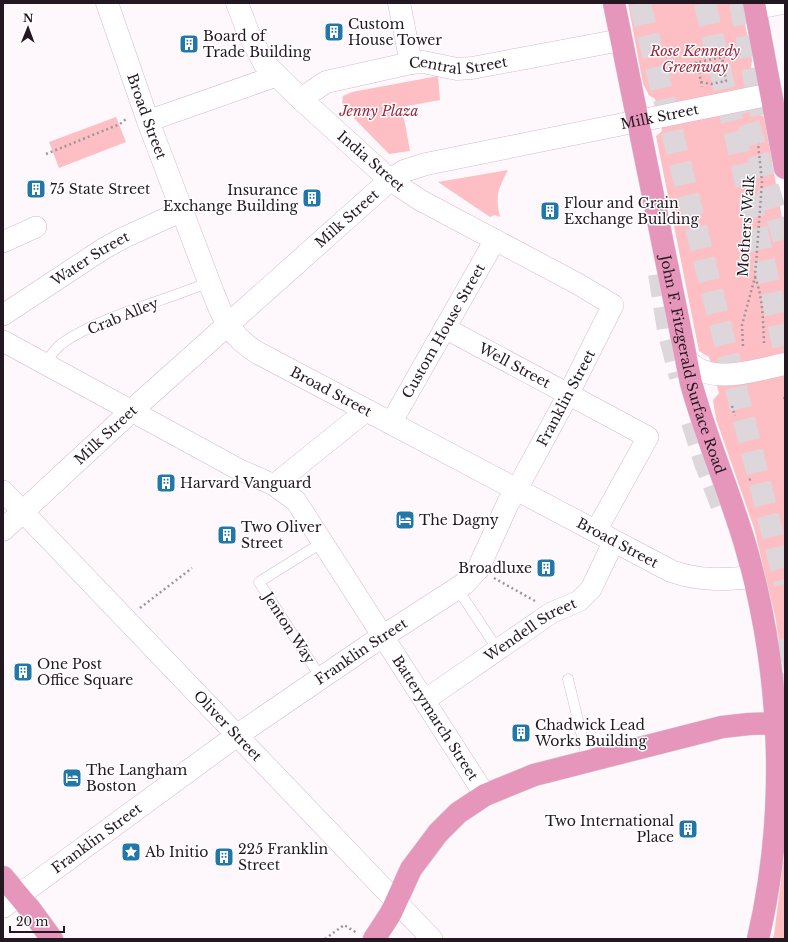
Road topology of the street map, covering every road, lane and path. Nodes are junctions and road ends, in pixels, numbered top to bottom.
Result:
1 (107, 3) edge
2 (237, 3) edge
3 (400, 3) edge
4 (614, 3) edge
5 (785, 3) edge
6 (755, 6) edge
7 (621, 40) junction
8 (742, 53) dead end
9 (722, 57) junction
10 (696, 62) junction
11 (411, 63) junction
12 (664, 69) dead end
13 (276, 76) junction
14 (701, 82) junction
15 (702, 86) dead end
16 (778, 93) edge
17 (301, 100) junction
18 (126, 119) dead end
19 (148, 121) junction
20 (638, 121) junction
21 (758, 141) dead end
22 (46, 154) dead end
23 (785, 168) edge
24 (390, 180) junction
25 (182, 211) junction
26 (36, 226) dead end
27 (495, 240) junction
28 (3, 242) edge
29 (755, 277) junction
30 (209, 282) junction
31 (613, 306) joint
32 (3, 314) edge
33 (228, 325) junction
34 (445, 328) junction
35 (3, 341) edge
36 (764, 343) dead end
37 (743, 346) dead end
38 (686, 359) junction
39 (45, 363) junction
40 (785, 364) edge
41 (568, 396) junction
42 (732, 406) dead end
43 (367, 410) junction
44 (132, 411) junction
45 (735, 416) dead end
46 (391, 423) junction
47 (648, 437) joint
48 (753, 478) dead end
49 (749, 480) dead end
50 (274, 485) junction
51 (517, 489) junction
52 (3, 491) edge
53 (23, 513) junction
54 (3, 530) edge
55 (605, 536) junction
56 (323, 542) junction
57 (192, 568) dead end
58 (478, 569) junction
59 (754, 577) junction
60 (458, 588) junction
61 (555, 612) junction
62 (125, 620) junction
63 (384, 636) junction
64 (498, 650) junction
65 (321, 678) junction
66 (568, 679) dead end
67 (424, 700) junction
68 (780, 723) edge
69 (236, 736) junction
70 (588, 761) junction
71 (485, 795) junction
72 (3, 877) edge
73 (396, 901) junction
74 (11, 902) edge
75 (366, 937) edge
76 (52, 939) edge
77 (325, 939) edge
78 (432, 939) edge
79 (758, 939) edge

1 - 19 main road, Broad Street
2 - 13 main road, India Street
3 - 11 main road
4 - 7 main road, John F. Fitzgerald Surface Road
5 - 6 street
6 - 16 main road
7 - 11 main road, Central Street
7 - 20 main road, John F. Fitzgerald Surface Road
8 - 9 path
9 - 10 path
9 - 14 path
10 - 12 path
10 - 14 path
11 - 17 main road, Central Street
13 - 17 main road, India Street
13 - 19 street
14 - 15 path
16 - 20 main road, Milk Street
16 - 23 main road
17 - 24 main road, India Street
18 - 22 path
19 - 25 main road, Broad Street
20 - 24 main road, Milk Street
20 - 38 main road, John F. Fitzgerald Surface Road
21 - 29 path, Mothers' Walk
24 - 27 street, India Street
24 - 33 main road, Milk Street
25 - 30 main road, Broad Street
25 - 32 street, Water Street
26 - 28 street
27 - 31 street, India Street
27 - 34 street, Custom House Street
29 - 36 path
29 - 37 path, Mothers' Walk
30 - 33 main road, Broad Street
30 - 39 lane, Crab Alley
31 - 41 street, Franklin Street
33 - 43 main road, Broad Street
33 - 44 main road, Milk Street
34 - 41 street, Well Street
34 - 46 street, Custom House Street
35 - 39 street, Batterymarch Street
38 - 40 main road
38 - 59 main road, John F. Fitzgerald Surface Road
39 - 44 street, Batterymarch Street
41 - 47 street, Well Street
41 - 51 street, Franklin Street
42 - 45 path
43 - 46 main road, Broad Street
43 - 50 street
44 - 50 street, Batterymarch Street
44 - 53 main road, Milk Street
46 - 51 main road, Broad Street
47 - 55 street, Wendell Street
48 - 49 path
50 - 56 street, Batterymarch Street
51 - 55 main road, Broad Street
51 - 58 main road, Franklin Street
52 - 53 street, Oliver Street
53 - 54 main road, Milk Street
53 - 62 street, Oliver Street
55 - 59 main road, Broad Street
55 - 61 street, Wendell Street
56 - 63 street, Batterymarch Street
56 - 65 lane, Jenton Way
57 - 62 path
58 - 60 main road, Franklin Street
58 - 61 path
59 - 68 main road, John F. Fitzgerald Surface Road
60 - 63 main road, Franklin Street
60 - 64 lane
61 - 64 street, Wendell Street
62 - 69 street, Oliver Street
63 - 65 main road, Franklin Street
63 - 67 street, Batterymarch Street
64 - 67 street, Wendell Street
65 - 69 main road, Franklin Street
66 - 70 lane
67 - 71 street, Batterymarch Street
68 - 70 main road
68 - 79 main road, John F. Fitzgerald Surface Road
69 - 73 street, Oliver Street
69 - 74 main road, Franklin Street
70 - 71 main road
71 - 73 main road
72 - 74 main road
73 - 75 main road
73 - 78 street, Oliver Street
74 - 76 main road
75 - 77 path

